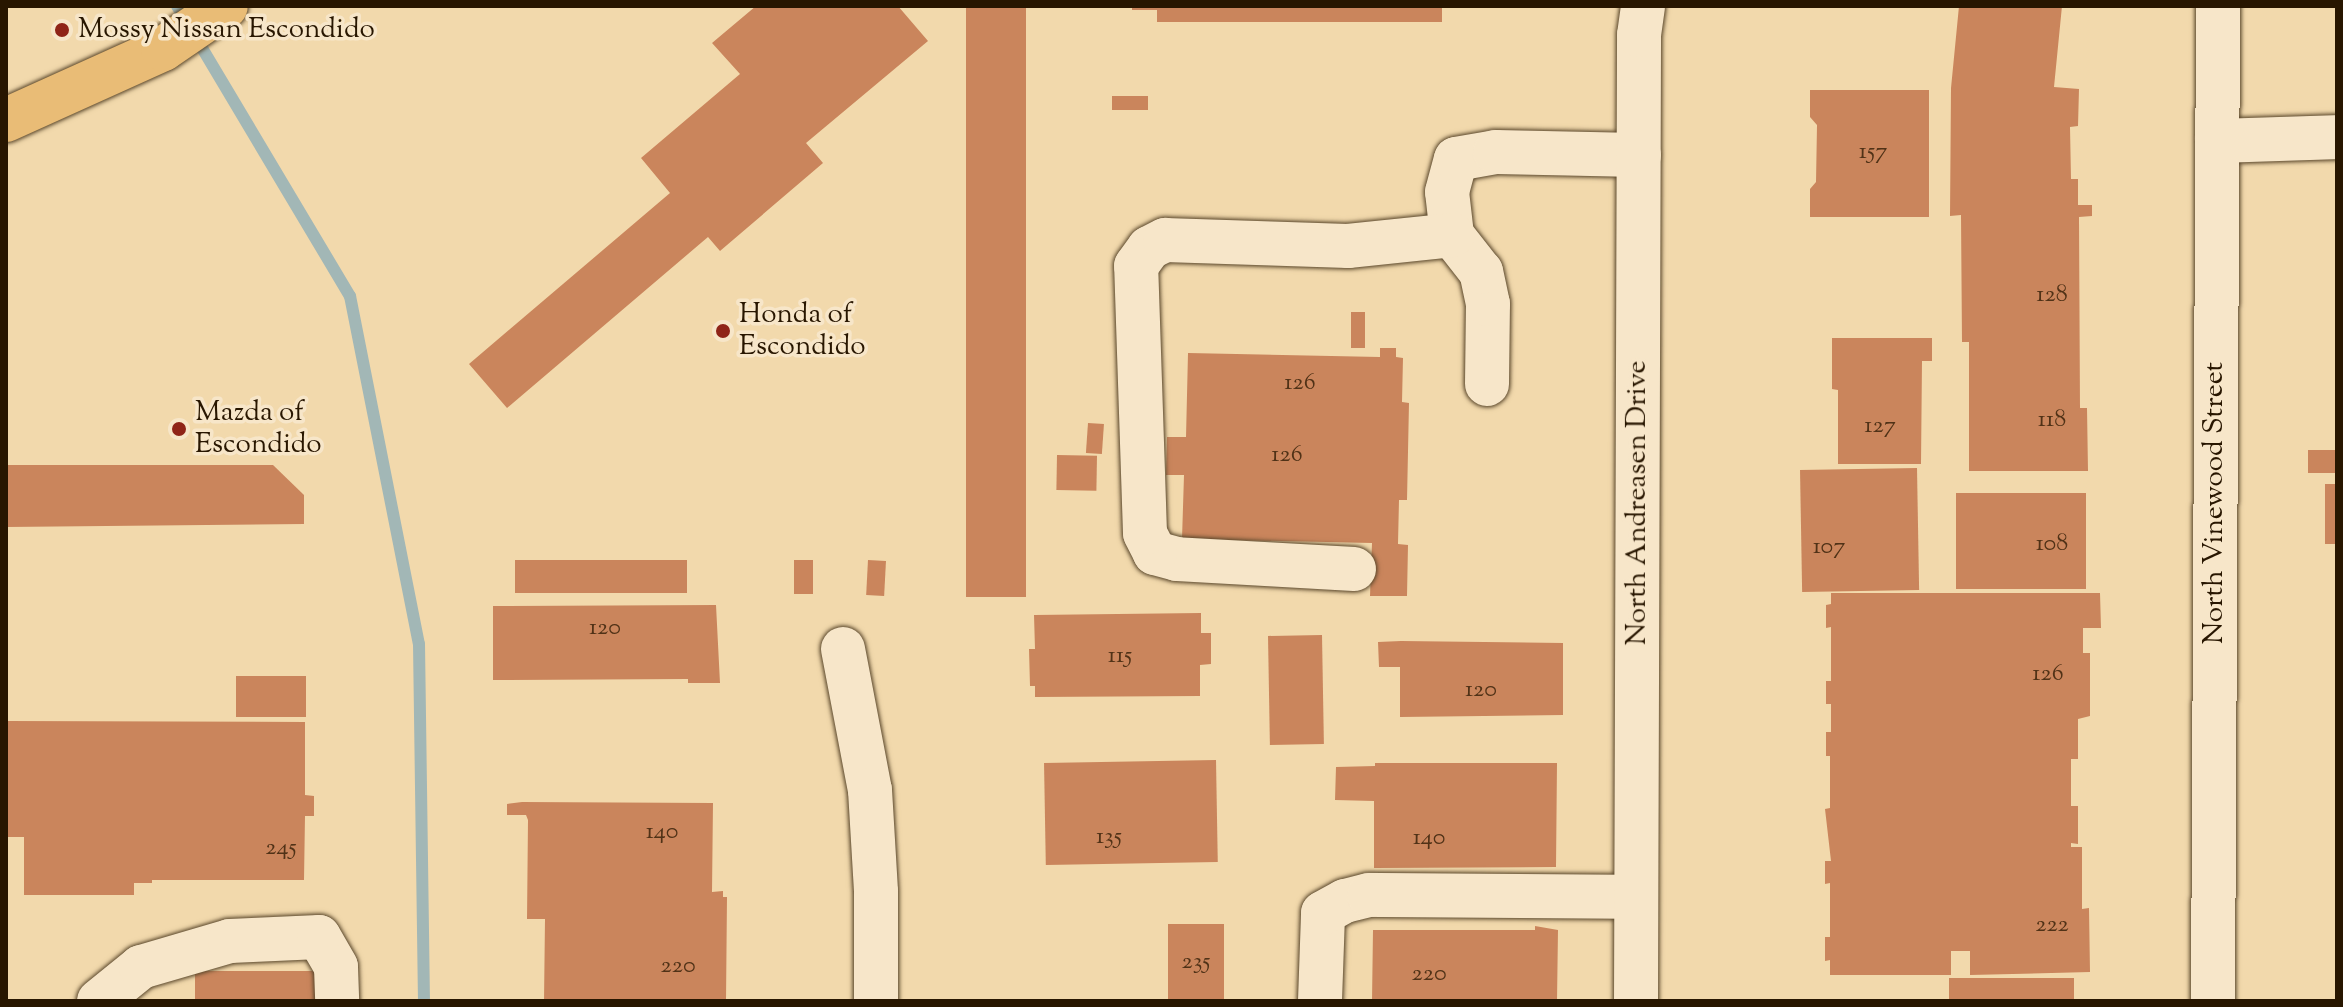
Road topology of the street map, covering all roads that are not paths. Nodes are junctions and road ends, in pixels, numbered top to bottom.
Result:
1 (226, 6) edge
2 (1643, 6) edge
3 (2218, 6) edge
4 (6, 120) edge
5 (2337, 137) edge
6 (2217, 141) junction
7 (1639, 155) junction
8 (1452, 235) junction
9 (1487, 384) dead end
10 (1354, 569) dead end
11 (843, 649) dead end
12 (1636, 897) junction
13 (99, 1001) edge
14 (337, 1001) edge
15 (876, 1001) edge
16 (1320, 1001) edge
17 (1636, 1001) edge
18 (2213, 1001) edge

1 - 4 main road
2 - 7 street, North Andreasen Drive
3 - 6 street, North Vinewood Street
5 - 6 street
6 - 18 street, North Vinewood Street
7 - 8 street
7 - 12 street, North Andreasen Drive
8 - 9 street
8 - 10 street
11 - 15 street
12 - 16 street
12 - 17 street, North Andreasen Drive
13 - 14 street

